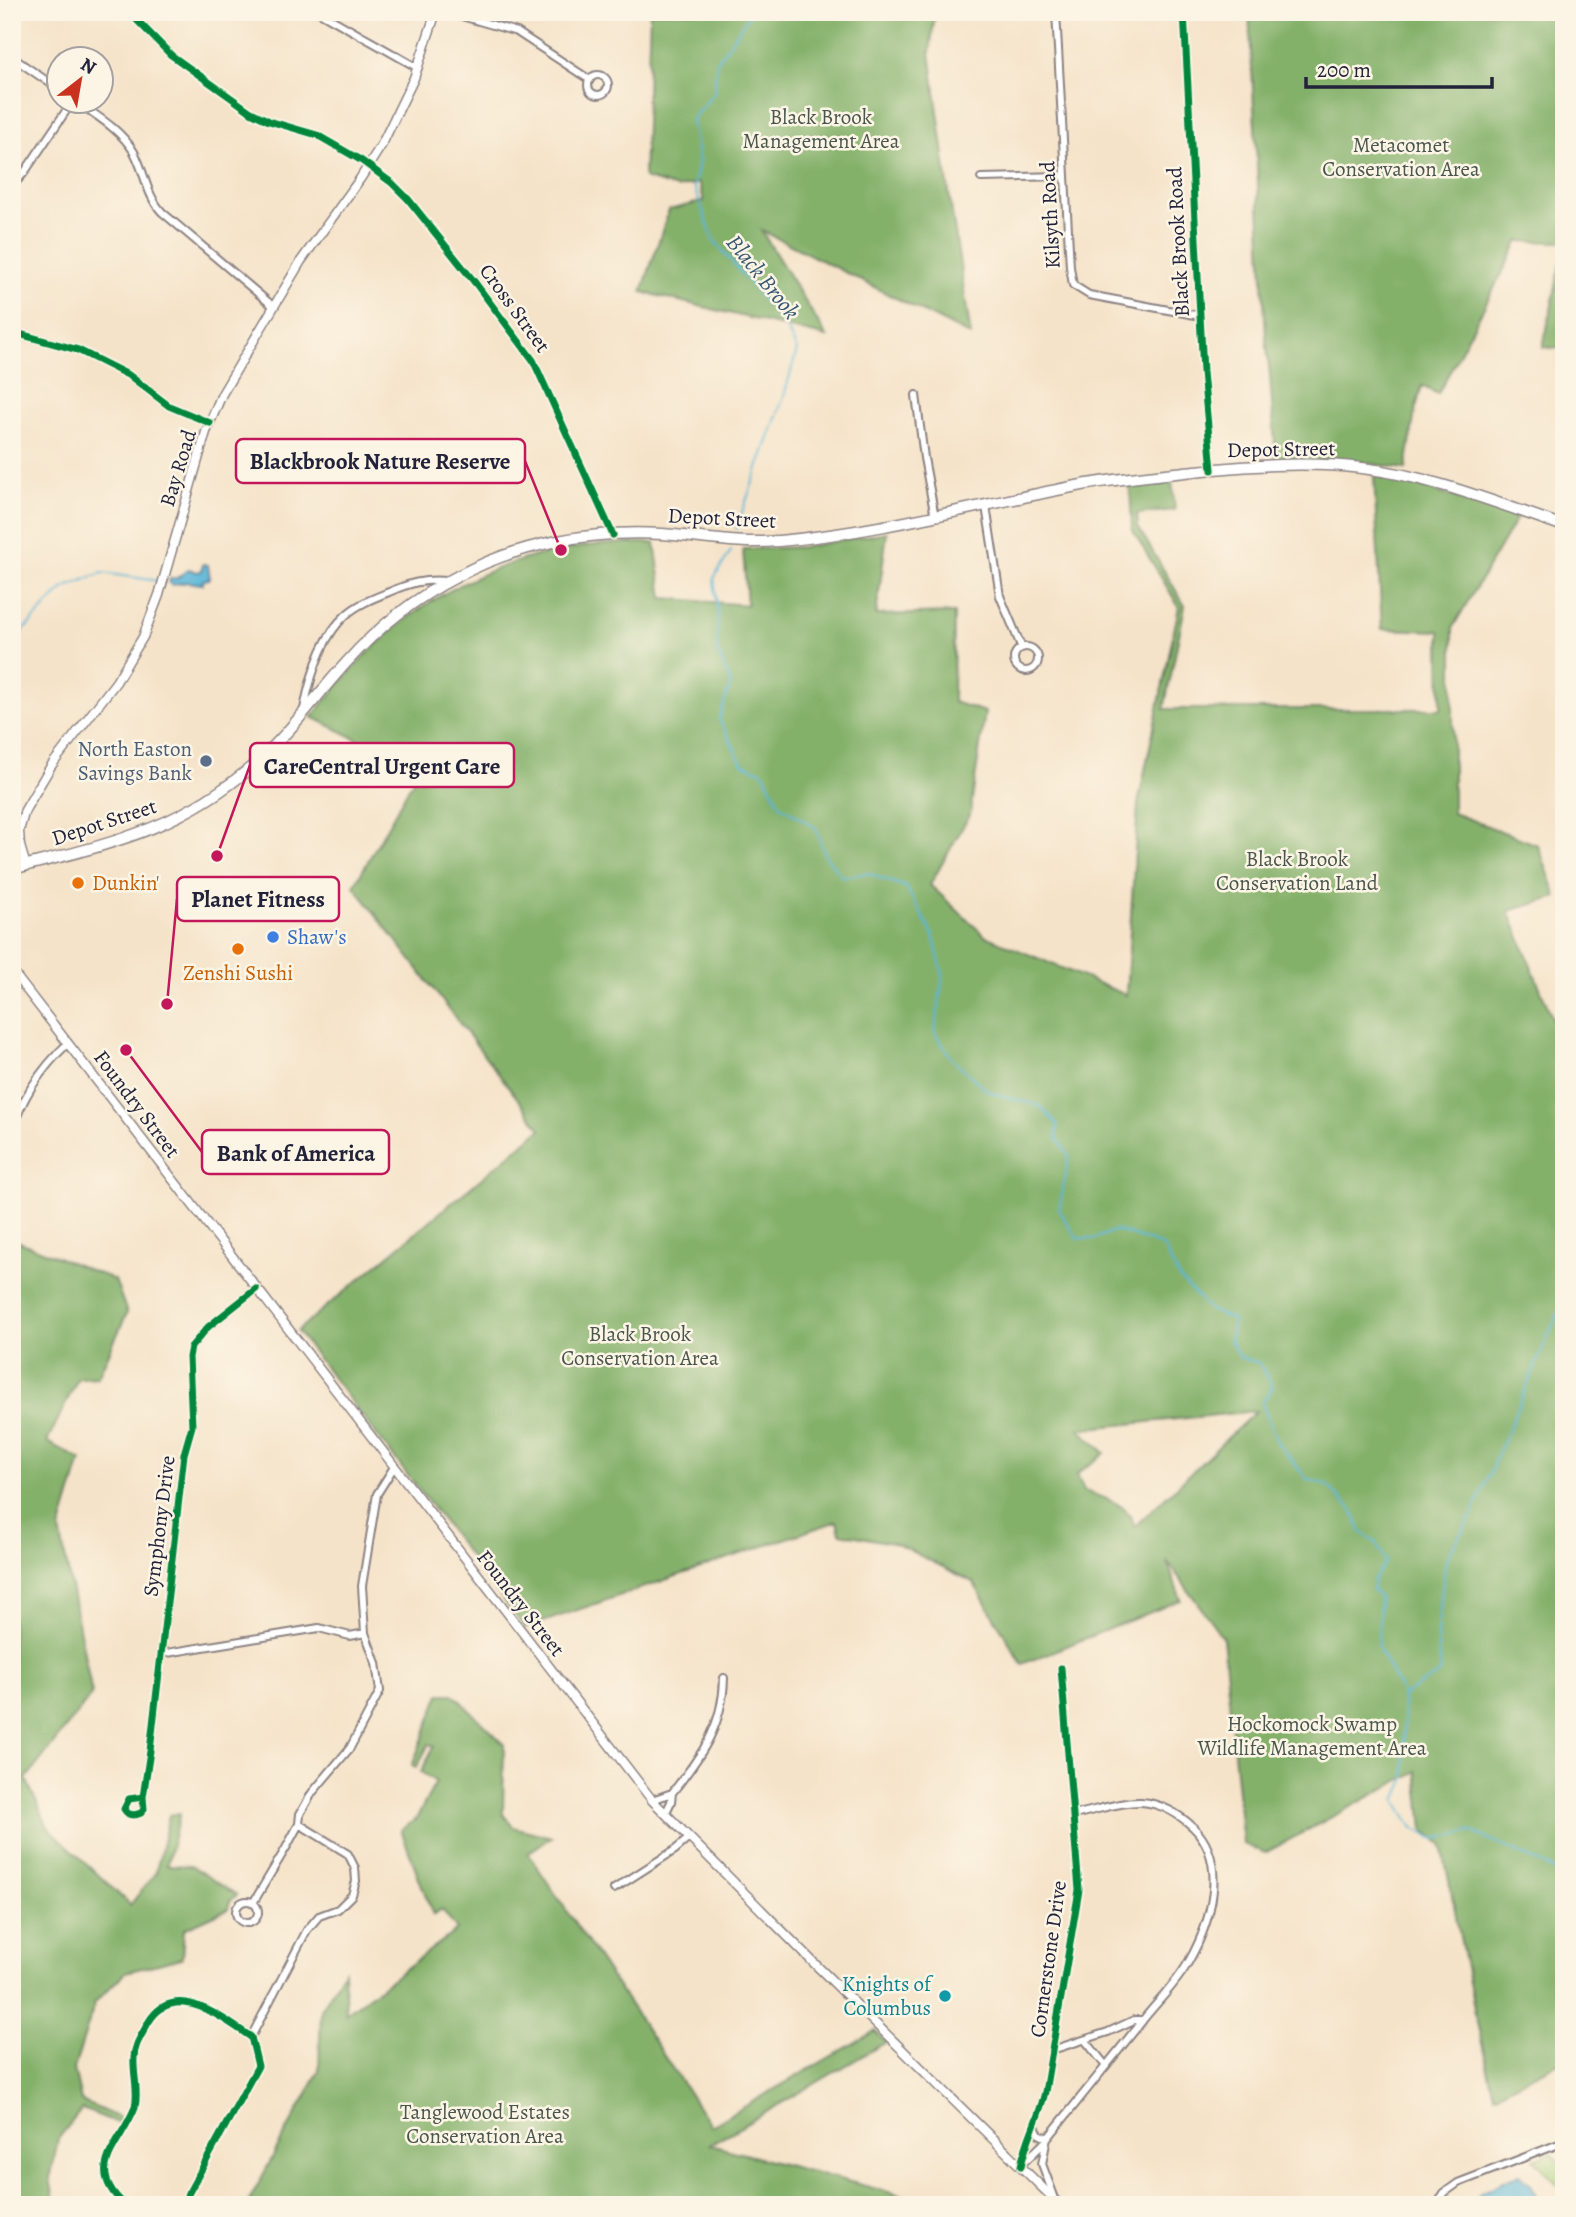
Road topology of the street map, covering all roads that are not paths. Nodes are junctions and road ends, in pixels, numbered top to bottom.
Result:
1 (129, 12) edge
2 (319, 12) edge
3 (436, 12) edge
4 (448, 12) edge
5 (1056, 12) edge
6 (1184, 12) edge
7 (12, 57) edge
8 (418, 68) junction
9 (46, 80) edge
10 (590, 80) dead end
11 (65, 116) edge
12 (95, 116) edge
13 (369, 165) junction
14 (1065, 176) junction
15 (981, 178) dead end
16 (12, 187) edge
17 (273, 306) junction
18 (1200, 316) junction
19 (13, 333) edge
20 (916, 395) dead end
21 (210, 423) junction
22 (1212, 470) junction
23 (986, 506) junction
24 (935, 516) junction
25 (1564, 526) edge
26 (613, 535) junction
27 (449, 581) junction
28 (1021, 646) dead end
29 (304, 712) junction
30 (26, 866) junction
31 (12, 869) edge
32 (12, 971) edge
33 (68, 1043) junction
34 (12, 1132) edge
35 (256, 1289) junction
36 (394, 1467) junction
37 (365, 1633) junction
38 (161, 1654) junction
39 (1061, 1668) dead end
40 (724, 1678) dead end
41 (672, 1793) junction
42 (143, 1797) dead end
43 (652, 1800) junction
44 (665, 1814) junction
45 (1073, 1815) junction
46 (299, 1824) junction
47 (689, 1838) junction
48 (614, 1889) dead end
49 (253, 1903) dead end
50 (1143, 2020) junction
51 (251, 2036) junction
52 (1085, 2040) junction
53 (1052, 2050) junction
54 (1106, 2066) junction
55 (1035, 2126) junction
56 (1047, 2138) junction
57 (1564, 2142) edge
58 (1021, 2166) junction
59 (1058, 2203) edge
60 (125, 2205) edge
61 (183, 2205) edge
62 (1437, 2205) edge

1 - 13 street, Cross Street
2 - 8 street
3 - 8 main road, Bay Road
4 - 10 street
5 - 14 street, Kilsyth Road
6 - 18 street, Black Brook Road
7 - 9 street
8 - 13 main road, Bay Road
11 - 16 street
12 - 17 street
13 - 17 main road, Bay Road
13 - 26 street, Cross Street
14 - 15 street
14 - 18 street, Kilsyth Road
17 - 21 main road, Bay Road
18 - 22 street, Black Brook Road
19 - 21 street
20 - 24 street
21 - 30 main road, Bay Road
22 - 23 highway, Depot Street
22 - 25 highway, Depot Street
23 - 24 highway, Depot Street
23 - 28 street
24 - 26 highway, Depot Street
26 - 27 highway, Depot Street
27 - 29 highway, Depot Street
27 - 29 street
29 - 30 highway, Depot Street
30 - 31 highway, Depot Street
32 - 33 main road, Foundry Street
33 - 34 street
33 - 35 main road, Foundry Street
35 - 36 main road, Foundry Street
35 - 38 street, Symphony Drive
36 - 37 street
36 - 43 main road, Foundry Street
37 - 38 street
37 - 46 street
38 - 42 street, Symphony Drive
39 - 45 street, Cornerstone Drive
40 - 41 street
41 - 43 street
41 - 44 street
43 - 44 main road, Foundry Street
44 - 47 main road, Foundry Street
45 - 50 street
45 - 53 street, Cornerstone Drive
46 - 49 street
46 - 51 street
47 - 48 street
47 - 58 main road, Foundry Street
50 - 52 street
50 - 54 street
51 - 60 street
51 - 61 street
52 - 53 street
52 - 54 street
53 - 55 street, Cornerstone Drive
54 - 56 street
55 - 56 street
55 - 58 street, Cornerstone Drive
56 - 58 street
56 - 59 street
57 - 62 street
58 - 59 main road, Foundry Street

